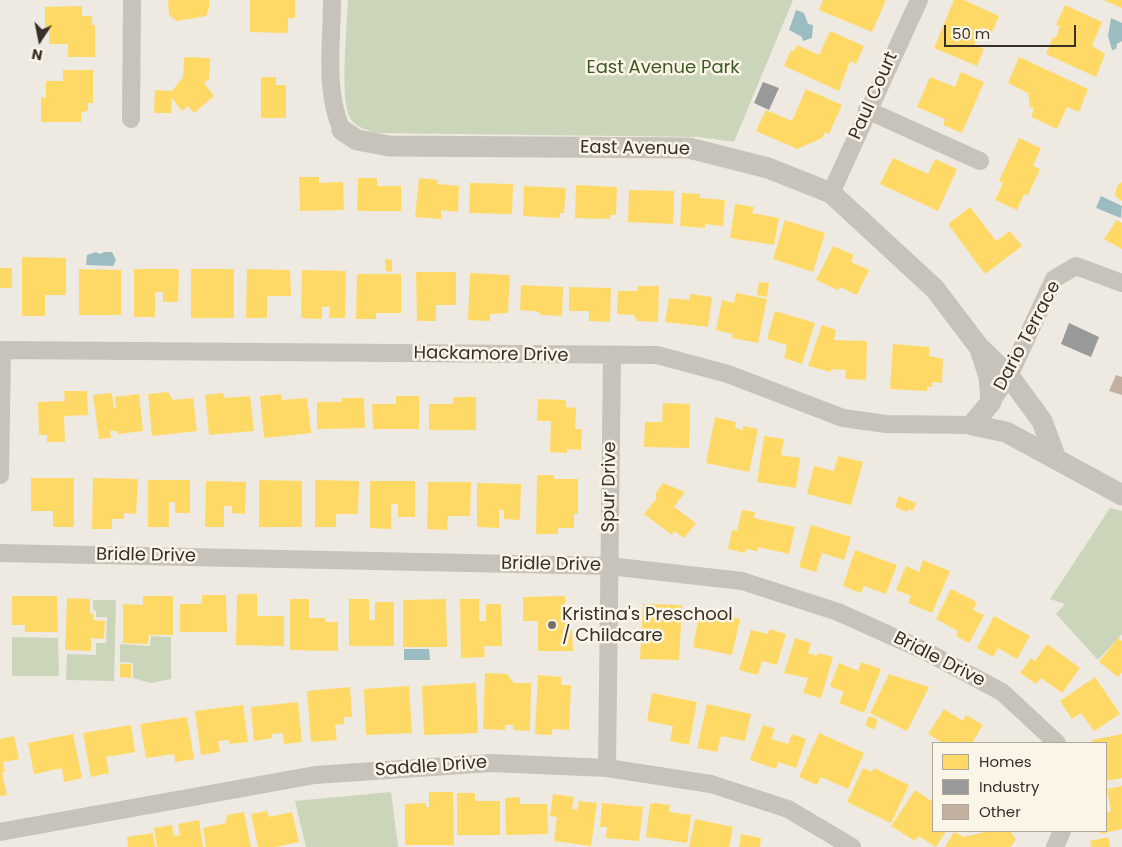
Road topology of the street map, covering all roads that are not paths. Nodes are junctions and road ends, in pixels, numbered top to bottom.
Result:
1 (132, 0) edge
2 (332, 0) edge
3 (918, 0) edge
4 (868, 110) junction
5 (130, 120) dead end
6 (342, 130) joint
7 (980, 162) dead end
8 (831, 193) junction
9 (1122, 283) edge
10 (979, 347) junction
11 (1, 350) edge
12 (612, 356) junction
13 (1009, 376) junction
14 (992, 402) junction
15 (972, 425) junction
16 (1056, 459) junction
17 (0, 475) edge
18 (1122, 495) edge
19 (0, 553) edge
20 (609, 566) junction
21 (1056, 742) edge
22 (607, 768) junction
23 (0, 832) edge
24 (1062, 832) edge
25 (852, 847) edge
26 (1055, 847) edge

1 - 5 street
2 - 6 street
3 - 4 street, Paul Court
4 - 7 street
4 - 8 street, Paul Court
6 - 8 street, East Avenue
8 - 10 street, East Avenue
9 - 13 street, Dario Terrace
10 - 13 street, East Avenue
10 - 14 street, East Avenue
11 - 12 street, Hackamore Drive
11 - 17 street
12 - 15 street, Hackamore Drive
12 - 20 street, Spur Drive
13 - 14 street, Dario Terrace
13 - 16 street, East Avenue
14 - 15 street
15 - 16 street
16 - 18 street
19 - 20 street, Bridle Drive
20 - 21 street, Bridle Drive
20 - 22 street, Spur Drive
22 - 23 street, Saddle Drive
22 - 25 street, Saddle Drive
24 - 26 street

